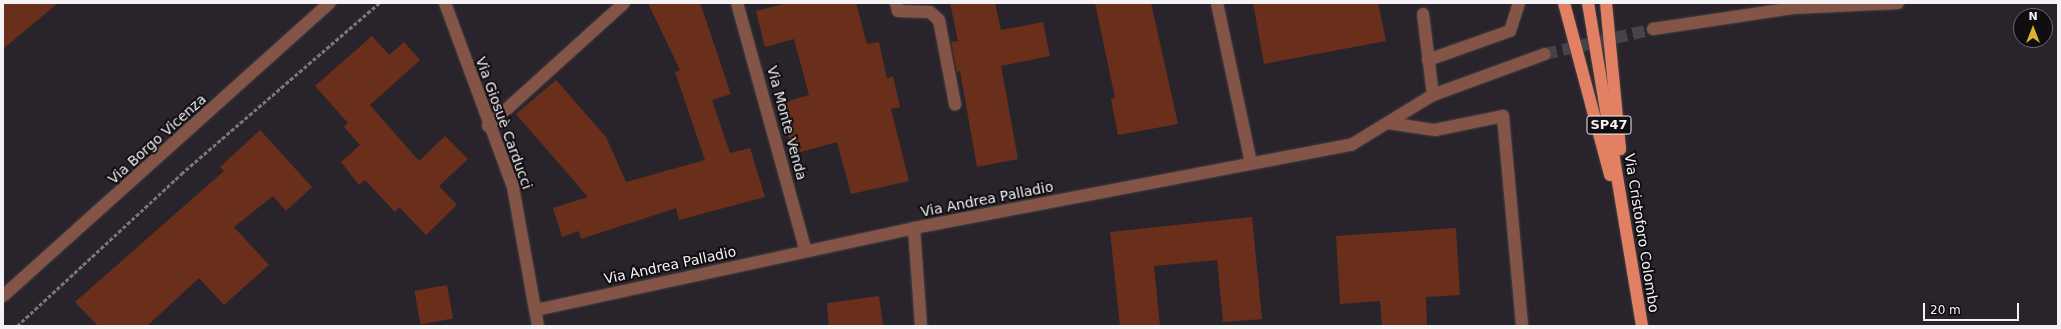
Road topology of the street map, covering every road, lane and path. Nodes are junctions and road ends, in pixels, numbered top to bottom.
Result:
1 (330, 3) edge
2 (379, 3) edge
3 (444, 3) edge
4 (624, 3) edge
5 (737, 3) edge
6 (896, 3) edge
7 (1217, 3) edge
8 (1519, 3) edge
9 (1564, 3) edge
10 (1588, 3) edge
11 (1606, 3) edge
12 (1898, 3) edge
13 (1423, 14) dead end
14 (1653, 29) tunnel mouth
15 (1544, 54) tunnel mouth
16 (1428, 60) junction
17 (1433, 95) junction
18 (955, 104) dead end
19 (1388, 123) junction
20 (488, 126) junction
21 (1251, 163) junction
22 (914, 228) junction
23 (1630, 247) junction
24 (806, 251) junction
25 (3, 296) edge
26 (536, 310) junction
27 (18, 326) edge
28 (538, 326) edge
29 (921, 326) edge
30 (1522, 326) edge
31 (1642, 326) edge

1 - 25 street, Via Borgo Vicenza
2 - 27 path
3 - 20 street, Via Giosuè Carducci
4 - 20 street
5 - 24 street, Via Monte Venda
6 - 18 street
7 - 21 street
8 - 16 street
9 - 23 main road
10 - 23 main road, Via Cristoforo Colombo / SP47
11 - 23 main road
12 - 14 street
13 - 16 street
15 - 17 street, Via Andrea Palladio
16 - 17 street
17 - 19 street, Via Andrea Palladio
19 - 21 street, Via Andrea Palladio
19 - 30 street
20 - 26 street, Via Giosuè Carducci
21 - 22 street, Via Andrea Palladio
22 - 24 street, Via Andrea Palladio
22 - 29 street
23 - 31 main road, Via Cristoforo Colombo / SP47
24 - 26 street, Via Andrea Palladio
26 - 28 street, Via Giosuè Carducci

